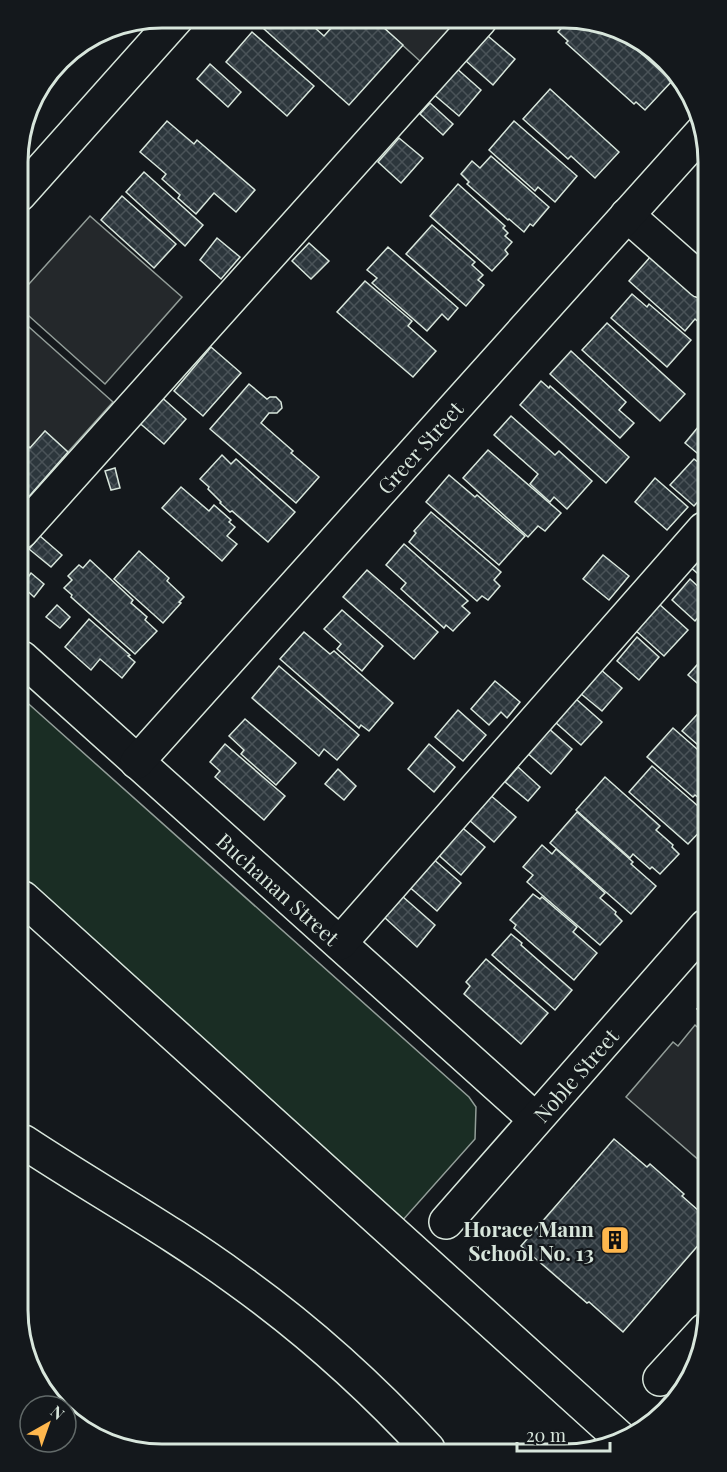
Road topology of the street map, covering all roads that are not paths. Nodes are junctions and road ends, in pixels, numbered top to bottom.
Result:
1 (168, 28) edge
2 (473, 28) edge
3 (696, 138) edge
4 (29, 185) edge
5 (627, 215) junction
6 (698, 277) edge
7 (29, 522) edge
8 (698, 536) edge
9 (29, 664) edge
10 (137, 762) junction
11 (29, 903) edge
12 (698, 935) edge
13 (340, 944) junction
14 (535, 1119) junction
15 (29, 1145) edge
16 (446, 1222) dead end
17 (694, 1342) edge
18 (660, 1379) dead end
19 (615, 1433) edge
20 (423, 1444) edge

1 - 4 main road
2 - 7 main road
3 - 5 main road, Greer Street
5 - 6 main road
5 - 10 main road, Greer Street
8 - 13 main road
9 - 10 main road, Buchanan Street
10 - 13 main road, Buchanan Street
11 - 19 main road
12 - 14 main road, Noble Street
13 - 14 main road, Buchanan Street
14 - 16 main road, Noble Street
15 - 20 main road
17 - 18 main road

